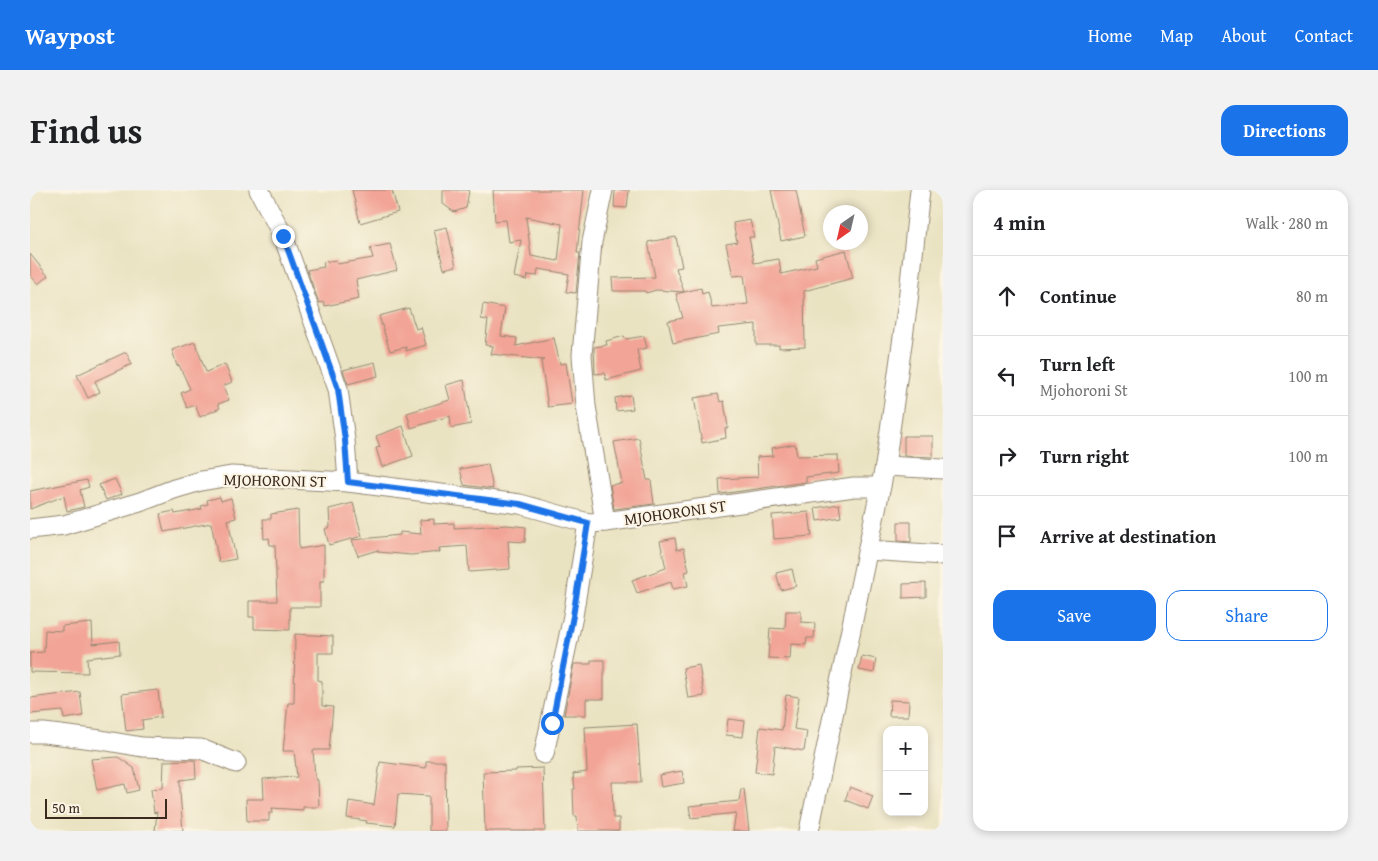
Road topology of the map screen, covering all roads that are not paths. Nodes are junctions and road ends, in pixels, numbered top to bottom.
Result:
1 (259, 190) edge
2 (603, 190) edge
3 (920, 190) edge
4 (885, 466) junction
5 (943, 469) edge
6 (348, 482) junction
7 (881, 487) junction
8 (596, 522) junction
9 (30, 529) edge
10 (868, 550) junction
11 (943, 555) edge
12 (30, 733) edge
13 (544, 754) dead end
14 (236, 763) dead end
15 (809, 831) edge

1 - 6 street
2 - 8 street
3 - 4 street
4 - 5 street
4 - 7 street
6 - 8 street, MJOHORONI ST
6 - 9 street, MJOHORONI ST
7 - 8 street, MJOHORONI ST
7 - 10 street
8 - 13 street
10 - 11 street
10 - 15 street
12 - 14 street

